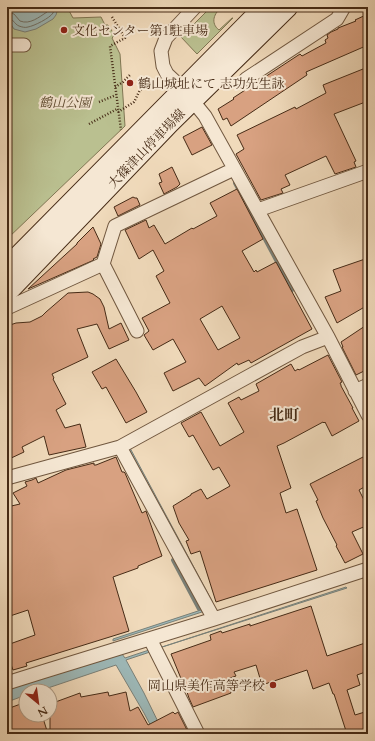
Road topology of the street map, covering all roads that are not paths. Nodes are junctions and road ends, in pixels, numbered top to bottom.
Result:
1 (195, 7) edge
2 (264, 7) edge
3 (288, 7) edge
4 (344, 7) edge
5 (7, 45) edge
6 (24, 45) dead end
7 (246, 79) dead end
8 (188, 95) junction
9 (234, 168) junction
10 (368, 171) edge
11 (258, 210) junction
12 (103, 264) junction
13 (7, 267) edge
14 (7, 292) edge
15 (7, 308) edge
16 (137, 331) dead end
17 (328, 338) junction
18 (368, 385) edge
19 (355, 391) junction
20 (368, 415) edge
21 (120, 447) junction
22 (7, 478) edge
23 (368, 569) edge
24 (214, 619) junction
25 (150, 639) junction
26 (7, 683) edge
27 (198, 734) edge

1 - 8 street
2 - 8 main road, 大篠津山停車場線
3 - 8 main road, 大篠津山停車場線
4 - 7 street
5 - 6 street
8 - 9 street
8 - 13 main road, 大篠津山停車場線
8 - 14 main road, 大篠津山停車場線
9 - 11 street
9 - 12 street
10 - 11 street
11 - 17 street
12 - 15 street
12 - 16 street
17 - 19 street
17 - 21 street
18 - 19 street
19 - 20 street
21 - 22 street
21 - 24 street
23 - 24 street
24 - 25 street
25 - 26 street
25 - 27 street

